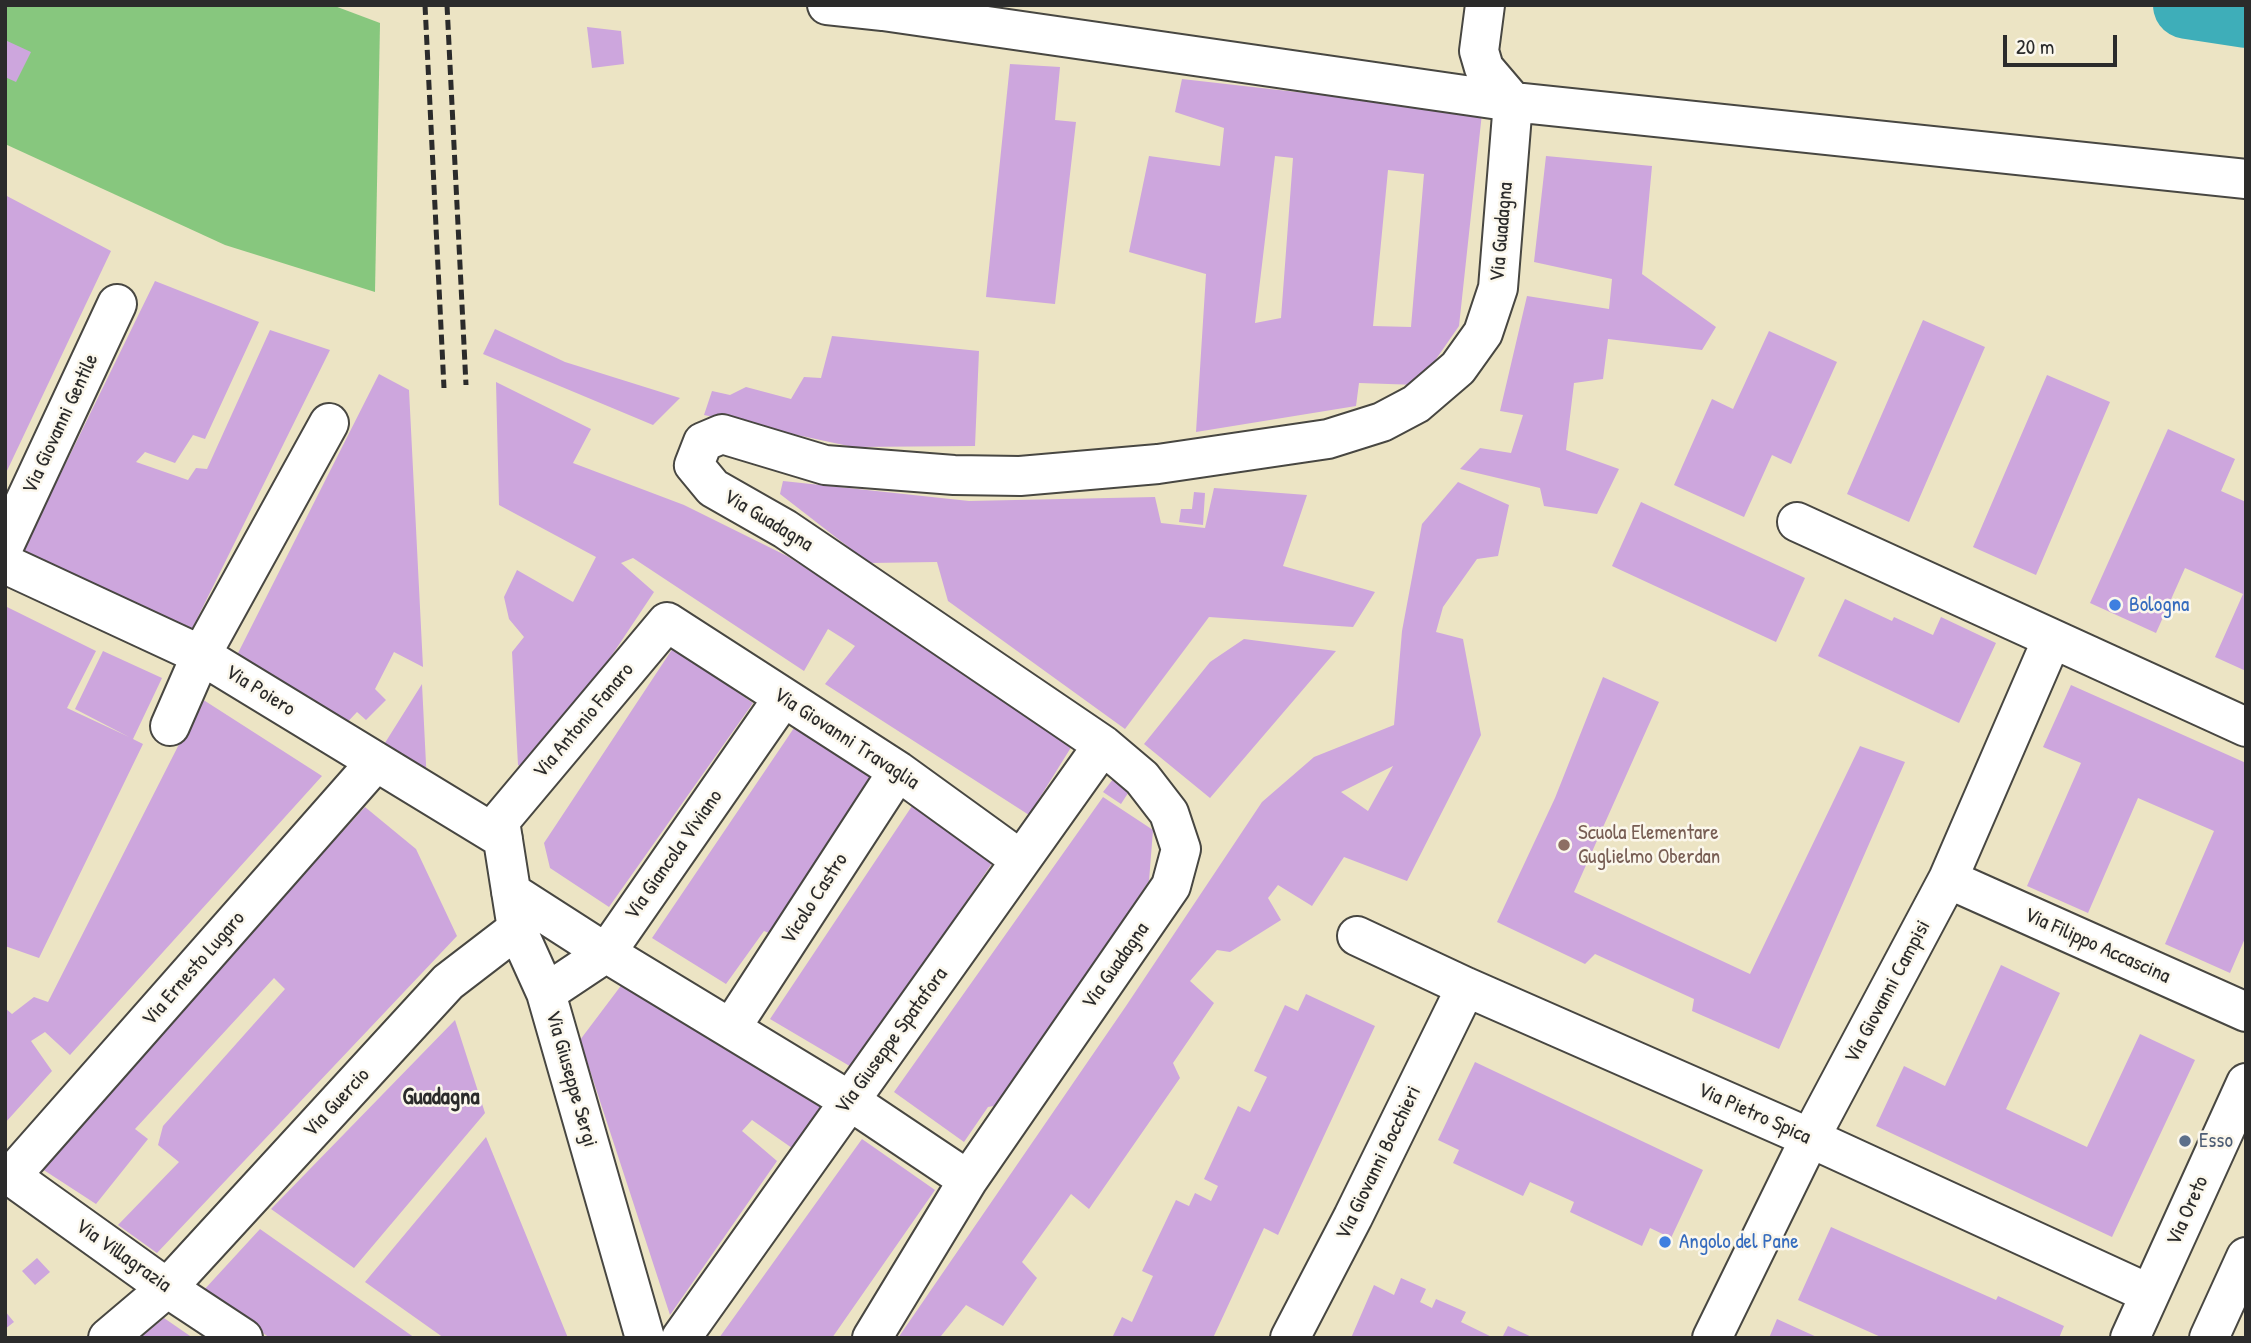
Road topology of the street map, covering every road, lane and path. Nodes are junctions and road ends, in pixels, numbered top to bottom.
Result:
1 (827, 5) edge
2 (1485, 5) edge
3 (1513, 102) junction
4 (2246, 179) edge
5 (117, 304) dead end
6 (329, 423) dead end
7 (1797, 522) dead end
8 (5, 544) edge
9 (5, 564) edge
10 (667, 622) joint
11 (2052, 639) junction
12 (201, 654) junction
13 (783, 698) junction
14 (170, 726) dead end
15 (2246, 727) edge
16 (1103, 745) junction
17 (376, 762) junction
18 (898, 771) junction
19 (501, 830) junction
20 (1021, 860) junction
21 (1948, 879) junction
22 (511, 892) junction
23 (517, 929) junction
24 (1357, 936) dead end
25 (606, 953) junction
26 (1466, 987) junction
27 (545, 993) junction
28 (2246, 1012) edge
29 (731, 1028) junction
30 (2246, 1083) edge
31 (850, 1101) junction
32 (1810, 1138) junction
33 (8, 1174) edge
34 (968, 1180) junction
35 (2244, 1266) edge
36 (167, 1287) junction
37 (2150, 1294) junction
38 (108, 1338) edge
39 (243, 1338) edge
40 (645, 1338) edge
41 (681, 1338) edge
42 (872, 1338) edge
43 (1290, 1338) edge
44 (1712, 1338) edge
45 (2130, 1338) edge
46 (2209, 1338) edge

1 - 3 street
2 - 3 street
3 - 4 street
3 - 16 street, Via Guadagna
5 - 8 street, Via Giovanni Gentile
6 - 12 street
7 - 11 street
9 - 12 street, Via Poiero
10 - 13 street, Via Giovanni Travaglia
10 - 19 street, Via Antonio Fanaro
11 - 15 street
11 - 21 street, Via Giovanni Campisi
12 - 14 street
12 - 17 street, Via Poiero
13 - 18 street, Via Giovanni Travaglia
13 - 25 street, Via Giancola Viviano
16 - 20 street, Via Giuseppe Spatafora
16 - 34 street, Via Guadagna
17 - 19 street, Via Poiero
17 - 33 street, Via Ernesto Lugaro
18 - 20 street, Via Giovanni Travaglia
18 - 29 street, Vicolo Castro
19 - 22 street, Via Giuseppe Sergi
20 - 31 street, Via Giuseppe Spatafora
21 - 28 street, Via Filippo Accascina
21 - 32 street, Via Giovanni Campisi
22 - 23 street, Via Giuseppe Sergi
22 - 25 street
23 - 27 street, Via Giuseppe Sergi
23 - 36 street, Via Guercio
24 - 26 street, Via Pietro Spica
25 - 27 street, Via Giancola Viviano
25 - 29 street
26 - 32 street, Via Pietro Spica
26 - 43 street, Via Giovanni Bocchieri
27 - 40 street, Via Giuseppe Sergi
29 - 31 street
30 - 37 street, Via Oreto
31 - 34 street
31 - 41 street, Via Giuseppe Spatafora
32 - 37 street, Via Pietro Spica
32 - 44 street, Via Giovanni Campisi
33 - 36 street, Via Villagrazia
34 - 42 street, Via Guadagna
35 - 46 street
36 - 38 street, Via Guercio
36 - 39 street, Via Villagrazia
37 - 45 street, Via Oreto

